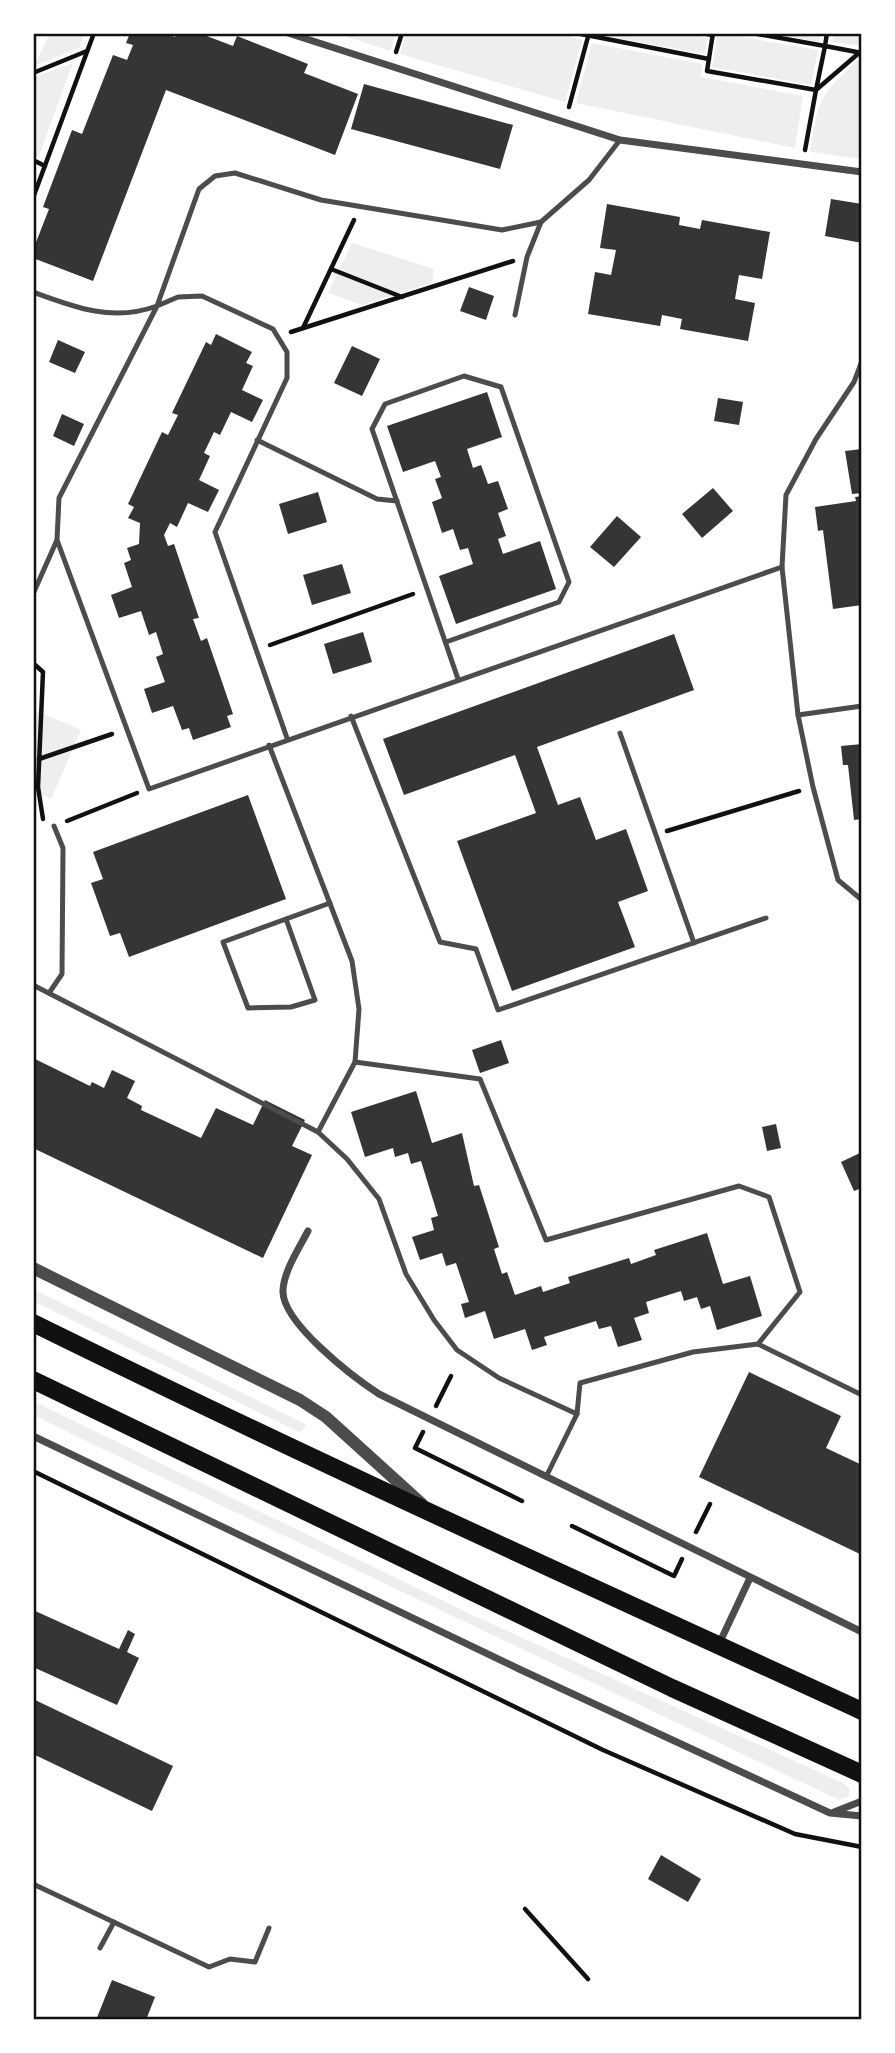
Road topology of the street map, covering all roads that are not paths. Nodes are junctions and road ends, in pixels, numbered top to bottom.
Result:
1 (288, 33) edge
2 (620, 140) junction
3 (862, 172) edge
4 (541, 222) junction
5 (33, 292) edge
6 (157, 306) junction
7 (515, 315) dead end
8 (862, 361) edge
9 (854, 382) junction
10 (862, 382) edge
11 (257, 440) junction
12 (397, 501) junction
13 (57, 540) junction
14 (782, 567) junction
15 (33, 594) edge
16 (446, 642) junction
17 (458, 679) junction
18 (862, 706) edge
19 (798, 715) junction
20 (351, 716) junction
21 (620, 733) dead end
22 (287, 738) junction
23 (269, 745) junction
24 (54, 825) road end
25 (862, 900) edge
26 (330, 903) junction
27 (766, 918) dead end
28 (286, 919) junction
29 (694, 943) junction
30 (33, 985) edge
31 (49, 993) junction
32 (355, 1062) junction
33 (318, 1132) junction
34 (308, 1231) dead end
35 (33, 1268) edge
36 (33, 1323) edge
37 (758, 1344) junction
38 (33, 1380) edge
39 (862, 1395) edge
40 (577, 1414) junction
41 (33, 1436) edge
42 (546, 1477) junction
43 (431, 1511) junction
44 (750, 1578) junction
45 (862, 1632) edge
46 (719, 1646) junction
47 (862, 1711) edge
48 (862, 1774) edge
49 (862, 1801) edge
50 (830, 1813) junction
51 (862, 1816) edge
52 (33, 1884) edge
53 (114, 1922) junction
54 (269, 1928) dead end
55 (100, 1948) dead end

1 - 2 street
2 - 3 street
2 - 4 lane
4 - 6 lane
4 - 7 lane
5 - 6 lane
6 - 11 lane
6 - 13 lane
8 - 9 lane
9 - 10 lane
9 - 14 lane
11 - 12 lane
11 - 22 lane
12 - 16 lane
12 - 16 lane
13 - 15 lane
13 - 23 lane
14 - 17 lane
14 - 19 lane
16 - 17 lane
17 - 20 lane
18 - 19 lane
19 - 25 lane
20 - 22 lane
20 - 29 lane
21 - 29 lane
22 - 23 lane
23 - 26 lane
24 - 31 lane
26 - 28 lane
26 - 32 lane
27 - 29 lane
28 - 28 lane
30 - 31 lane
31 - 33 lane
32 - 33 lane
32 - 37 lane
33 - 40 lane
34 - 42 street
35 - 43 street
36 - 43 main road
37 - 39 lane
37 - 40 lane
38 - 48 main road
40 - 42 lane
41 - 50 street
42 - 44 street
43 - 46 main road
44 - 45 street
44 - 46 street
46 - 47 main road
49 - 50 street
50 - 51 street
52 - 53 lane
53 - 54 lane
53 - 55 lane

